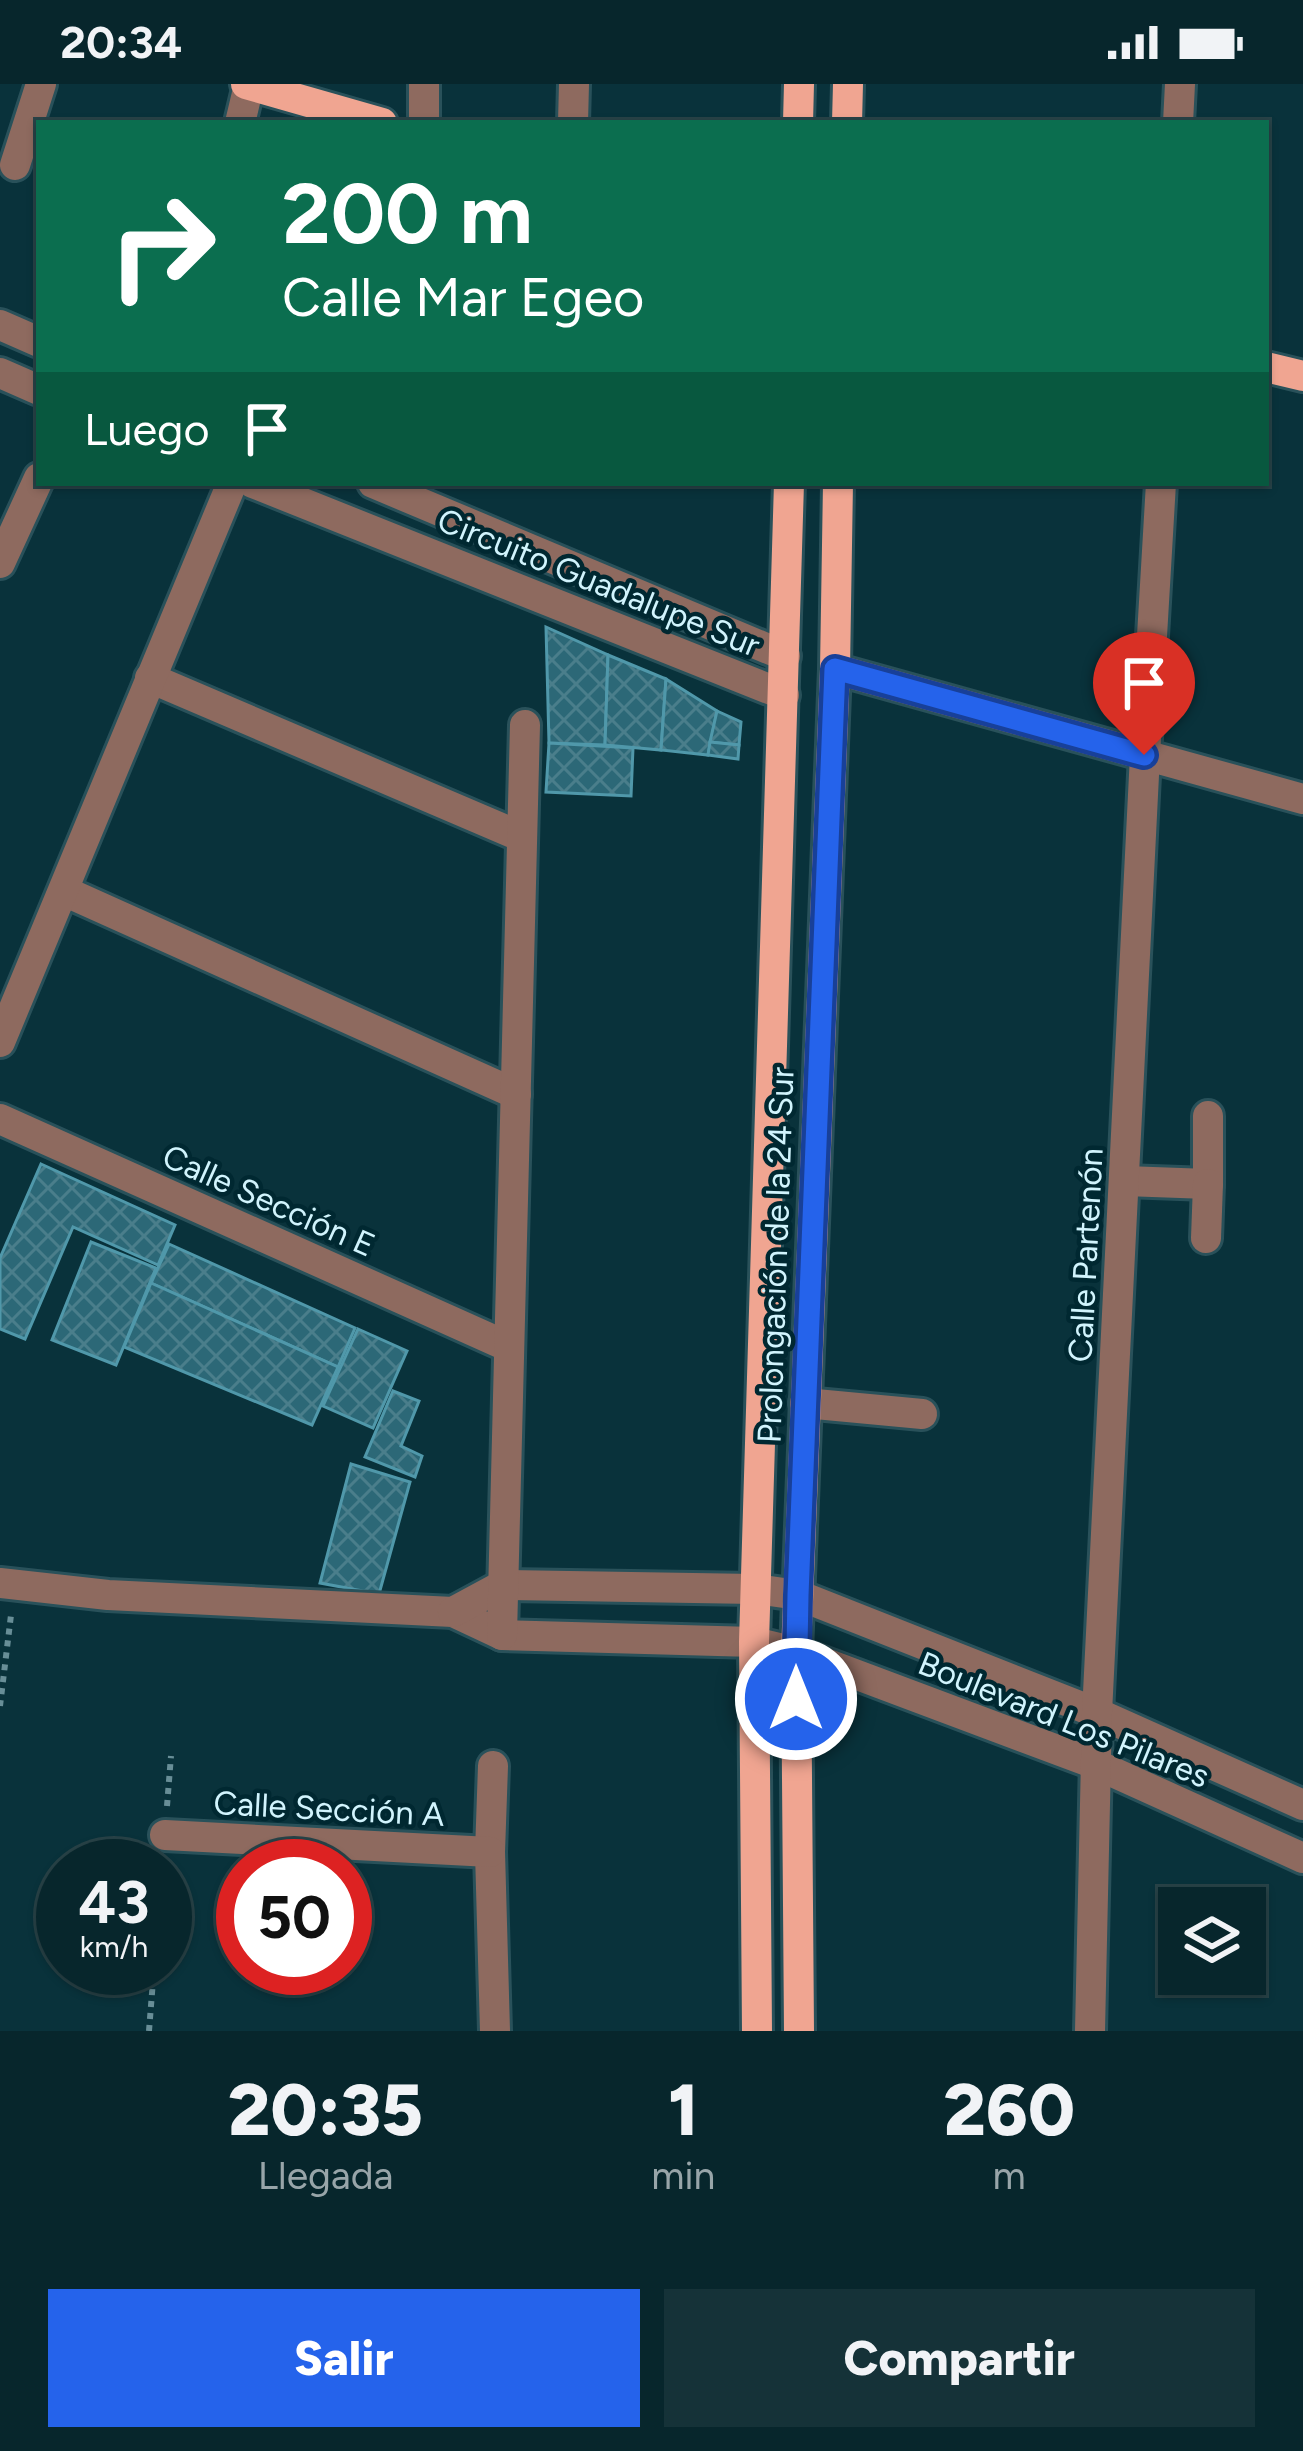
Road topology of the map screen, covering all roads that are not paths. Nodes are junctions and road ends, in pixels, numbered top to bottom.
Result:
1 (40, 84) edge
2 (248, 84) edge
3 (424, 84) edge
4 (574, 84) edge
5 (799, 84) edge
6 (848, 84) edge
7 (1180, 84) edge
8 (285, 89) edge
9 (241, 120) edge
10 (373, 120) edge
11 (424, 120) edge
12 (573, 120) edge
13 (798, 120) edge
14 (847, 120) edge
15 (1178, 120) edge
16 (15, 165) dead end
17 (0, 326) edge
18 (36, 341) edge
19 (1269, 368) edge
20 (0, 373) edge
21 (1303, 376) edge
22 (36, 389) edge
23 (36, 485) edge
24 (231, 486) edge
25 (261, 486) edge
26 (354, 486) edge
27 (381, 486) edge
28 (789, 486) edge
29 (838, 486) edge
30 (1161, 486) edge
31 (342, 518) junction
32 (0, 563) edge
33 (785, 656) junction
34 (835, 669) junction
35 (150, 678) junction
36 (784, 695) junction
37 (525, 725) dead end
38 (1144, 755) junction
39 (1303, 799) edge
40 (522, 837) junction
41 (64, 891) junction
42 (0, 1042) edge
43 (516, 1094) junction
44 (1208, 1116) dead end
45 (0, 1119) edge
46 (1125, 1181) junction
47 (1208, 1184) junction
48 (1206, 1238) dead end
49 (509, 1347) junction
50 (806, 1403) junction
51 (922, 1414) dead end
52 (7, 1584) edge
53 (503, 1586) junction
54 (755, 1589) junction
55 (798, 1595) junction
56 (453, 1612) junction
57 (502, 1634) junction
58 (754, 1642) junction
59 (796, 1652) junction
60 (1097, 1713) junction
61 (1095, 1764) junction
62 (493, 1766) dead end
63 (1303, 1805) edge
64 (164, 1835) dead end
65 (490, 1852) junction
66 (1303, 1858) edge
67 (496, 2031) edge
68 (757, 2031) edge
69 (799, 2031) edge
70 (1090, 2031) edge

1 - 16 street
2 - 8 main road
2 - 9 street
3 - 11 street
4 - 12 street
5 - 13 main road
6 - 14 main road
7 - 15 street
8 - 10 main road
17 - 18 street
19 - 21 main road
20 - 22 street
23 - 32 street
24 - 35 street
25 - 31 street, Circuito Guadalupe Sur
26 - 31 street
27 - 33 street, Circuito Guadalupe Sur
28 - 33 main road, Prolongación de la 24 Sur
29 - 34 main road, Prolongación de la 24 Sur
30 - 38 street, Calle Partenón
31 - 36 street, Circuito Guadalupe Sur
33 - 36 main road, Prolongación de la 24 Sur
34 - 38 street
34 - 50 main road, Prolongación de la 24 Sur
35 - 40 street
35 - 41 street
36 - 54 main road, Prolongación de la 24 Sur
37 - 40 street
38 - 39 street
38 - 46 street, Calle Partenón
40 - 43 street
41 - 42 street
41 - 43 street
43 - 49 street
44 - 47 street
45 - 49 street, Calle Sección E
46 - 47 street
46 - 60 street, Calle Partenón
47 - 48 street
49 - 53 street
50 - 51 street
50 - 55 main road, Prolongación de la 24 Sur
52 - 56 street
53 - 54 street, Boulevard Los Pilares
53 - 56 street
53 - 57 street
54 - 55 street, Boulevard Los Pilares
54 - 58 main road, Prolongación de la 24 Sur
55 - 59 main road, Prolongación de la 24 Sur
55 - 60 street, Boulevard Los Pilares
56 - 57 street
57 - 58 street, Boulevard Los Pilares
58 - 59 street, Boulevard Los Pilares
58 - 68 main road, Prolongación de la 24 Sur
59 - 61 street, Boulevard Los Pilares
59 - 69 main road, Prolongación de la 24 Sur
60 - 61 street, Calle Partenón
60 - 63 street, Boulevard Los Pilares
61 - 66 street, Boulevard Los Pilares
61 - 70 street, Calle Partenón
62 - 65 street
64 - 65 street, Calle Sección A
65 - 67 street

